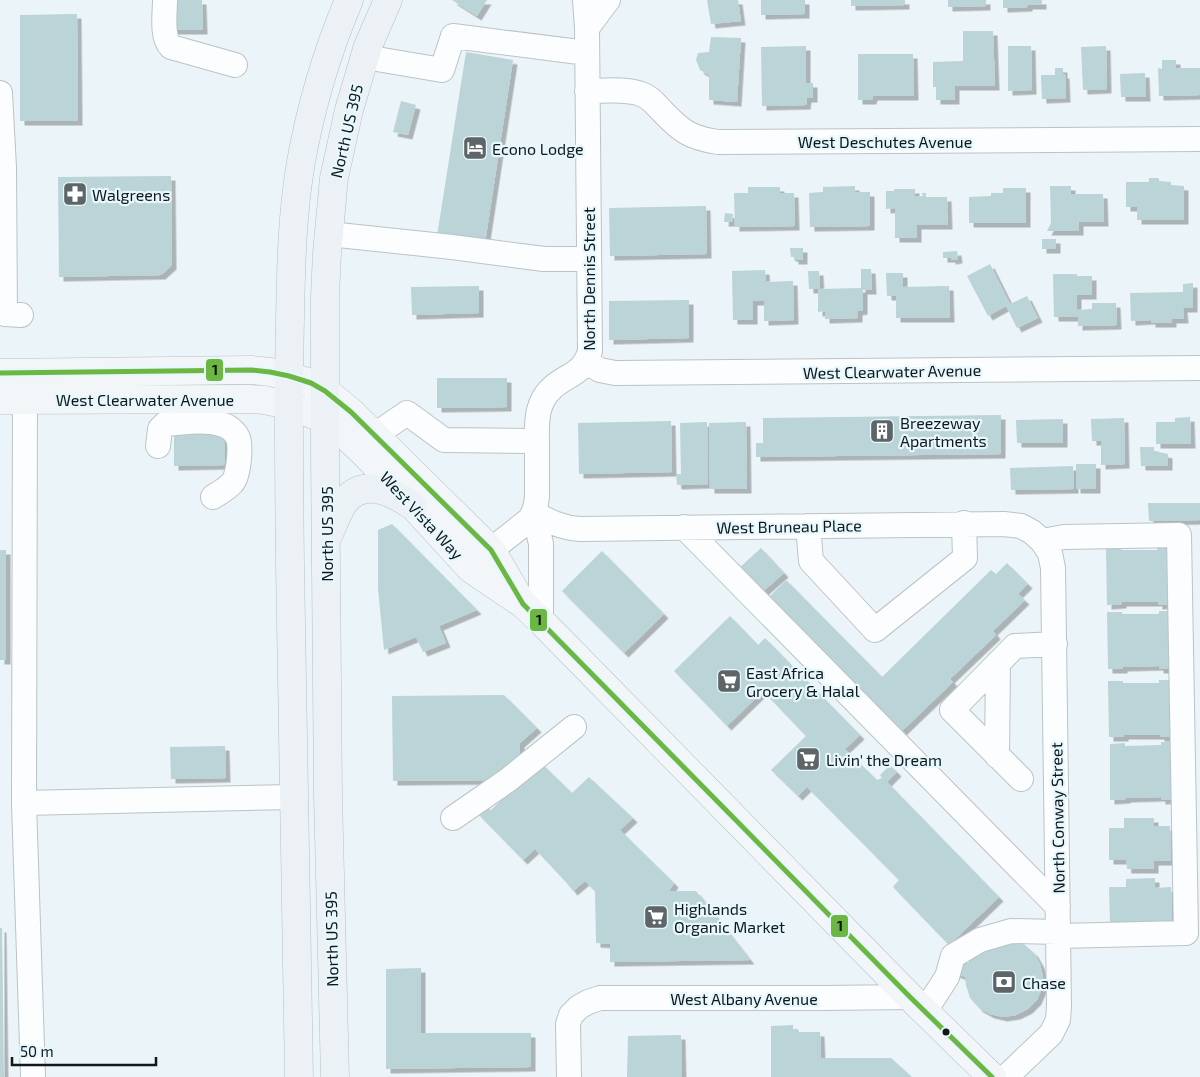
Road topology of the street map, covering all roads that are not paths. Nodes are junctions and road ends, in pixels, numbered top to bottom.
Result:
1 (165, 0) edge
2 (349, 0) edge
3 (388, 0) edge
4 (585, 0) edge
5 (608, 0) edge
6 (587, 28) junction
7 (587, 53) junction
8 (365, 57) junction
9 (235, 64) dead end
10 (0, 92) edge
11 (587, 92) junction
12 (1200, 139) edge
13 (2, 168) edge
14 (329, 234) junction
15 (589, 259) junction
16 (22, 315) dead end
17 (586, 362) junction
18 (1200, 368) edge
19 (289, 376) junction
20 (7, 378) edge
21 (325, 390) junction
22 (13, 400) edge
23 (290, 406) junction
24 (325, 420) junction
25 (375, 435) junction
26 (537, 441) junction
27 (158, 446) dead end
28 (212, 497) dead end
29 (413, 506) junction
30 (534, 513) junction
31 (964, 523) junction
32 (808, 526) junction
33 (684, 527) junction
34 (1042, 541) junction
35 (326, 542) junction
36 (491, 550) junction
37 (471, 569) junction
38 (532, 613) junction
39 (1054, 644) junction
40 (998, 663) junction
41 (574, 726) dead end
42 (998, 756) junction
43 (1021, 779) dead end
44 (293, 797) junction
45 (24, 803) junction
46 (453, 818) dead end
47 (1058, 907) junction
48 (1058, 934) junction
49 (918, 1004) junction
50 (33, 1077) edge
51 (299, 1077) edge
52 (335, 1077) edge
53 (568, 1077) edge
54 (992, 1077) edge
55 (1006, 1077) edge

1 - 9 street
2 - 19 highway
3 - 8 highway, North US 395
4 - 6 street, North Dennis Street
5 - 6 street
6 - 7 street, North Dennis Street
7 - 8 street
7 - 11 street, North Dennis Street
8 - 14 highway, North US 395
10 - 13 street
11 - 12 street, West Deschutes Avenue
11 - 15 street, North Dennis Street
13 - 16 street
14 - 15 street
14 - 21 highway, North US 395
15 - 17 street, North Dennis Street
17 - 18 street, West Clearwater Avenue
17 - 26 street, North Dennis Street
19 - 20 main road, West Clearwater Avenue
19 - 21 main road, West Clearwater Avenue
19 - 23 highway
21 - 24 highway, North US 395
21 - 25 main road, West Vista Way
22 - 23 main road, West Clearwater Avenue
22 - 45 street
23 - 24 main road, West Clearwater Avenue
23 - 44 highway
24 - 29 main road, West Vista Way
24 - 35 highway, North US 395
25 - 26 street
25 - 36 main road, West Vista Way
26 - 30 street, North Dennis Street
27 - 28 street
29 - 35 highway
29 - 37 main road, West Vista Way
30 - 33 street, West Bruneau Place
30 - 36 street
30 - 38 street, North Dennis Street
31 - 32 street, West Bruneau Place
31 - 32 street
31 - 34 street, West Bruneau Place
32 - 33 street, West Bruneau Place
33 - 47 street
34 - 39 street, North Conway Street
34 - 48 street
35 - 52 highway, North US 395
36 - 37 street
36 - 38 main road, West Vista Way
37 - 38 main road, West Vista Way
38 - 49 main road, West Vista Way
39 - 40 street
39 - 47 street, North Conway Street
40 - 42 street
40 - 42 street
41 - 46 street
42 - 43 street
44 - 45 street
44 - 51 highway
45 - 50 street
47 - 48 street, North Conway Street
48 - 49 street
48 - 55 street, North Conway Street
49 - 53 street, West Albany Avenue
49 - 54 main road, West Vista Way

